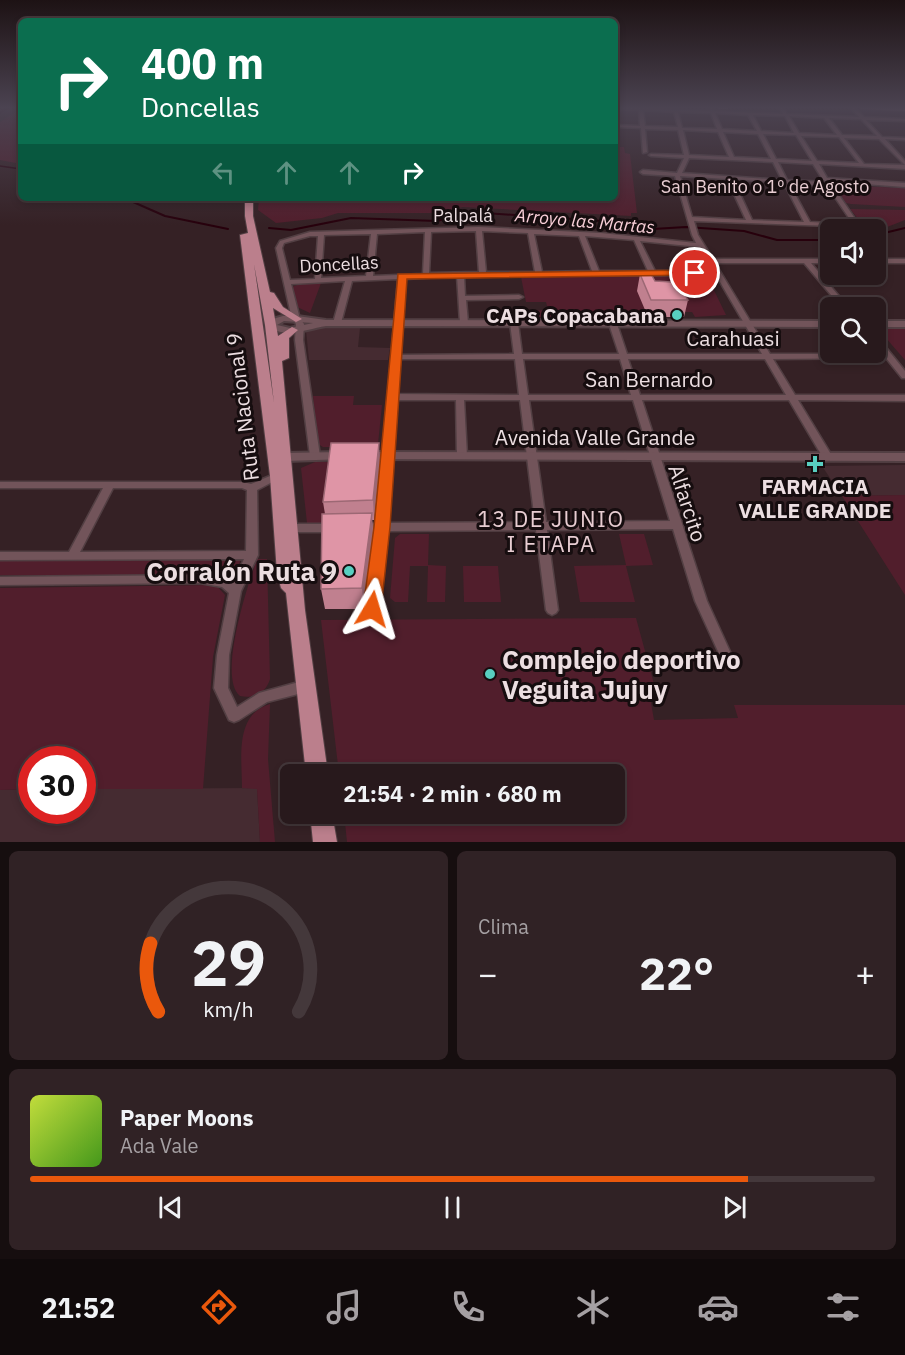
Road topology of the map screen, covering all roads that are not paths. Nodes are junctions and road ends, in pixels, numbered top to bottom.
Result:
1 (647, 146) edge
2 (685, 146) edge
3 (727, 146) edge
4 (766, 146) edge
5 (806, 146) edge
6 (848, 146) edge
7 (888, 146) edge
8 (687, 157) junction
9 (732, 159) junction
10 (773, 161) junction
11 (816, 163) junction
12 (863, 165) junction
13 (905, 166) edge
14 (643, 172) dead end
15 (678, 174) junction
16 (729, 177) junction
17 (783, 180) junction
18 (828, 183) junction
19 (905, 185) edge
20 (242, 201) edge
21 (249, 201) edge
22 (692, 221) junction
23 (750, 221) junction
24 (808, 224) junction
25 (479, 229) junction
26 (428, 230) junction
27 (374, 232) junction
28 (531, 232) junction
29 (321, 234) junction
30 (582, 235) junction
31 (636, 238) junction
32 (702, 245) junction
33 (711, 261) junction
34 (806, 261) junction
35 (820, 261) edge
36 (886, 261) edge
37 (905, 261) edge
38 (539, 273) junction
39 (596, 273) junction
40 (652, 273) junction
41 (717, 273) junction
42 (460, 274) junction
43 (483, 274) junction
44 (426, 275) junction
45 (402, 276) junction
46 (251, 278) junction
47 (369, 278) junction
48 (349, 279) junction
49 (318, 280) junction
50 (287, 282) junction
51 (264, 284) junction
52 (519, 297) dead end
53 (837, 297) edge
54 (462, 298) junction
55 (337, 323) junction
56 (399, 323) junction
57 (464, 323) junction
58 (514, 324) junction
59 (613, 324) junction
60 (747, 324) junction
61 (820, 324) edge
62 (886, 324) edge
63 (905, 324) edge
64 (289, 329) junction
65 (260, 337) junction
66 (886, 354) edge
67 (766, 356) junction
68 (888, 356) junction
69 (397, 357) junction
70 (518, 357) junction
71 (624, 357) junction
72 (905, 376) edge
73 (393, 397) junction
74 (460, 397) junction
75 (524, 397) junction
76 (636, 398) junction
77 (791, 398) junction
78 (905, 398) edge
79 (315, 456) junction
80 (388, 456) junction
81 (462, 456) junction
82 (530, 456) junction
83 (654, 456) junction
84 (827, 456) junction
85 (286, 457) junction
86 (905, 457) edge
87 (276, 476) junction
88 (0, 485) edge
89 (109, 486) junction
90 (252, 488) junction
91 (676, 525) junction
92 (382, 527) junction
93 (542, 527) junction
94 (291, 528) junction
95 (252, 555) junction
96 (0, 556) edge
97 (72, 556) junction
98 (0, 580) edge
99 (235, 591) junction
100 (372, 609) dead end
101 (296, 610) junction
102 (552, 610) dead end
103 (726, 656) dead end
104 (306, 686) junction
105 (315, 764) edge
106 (323, 824) edge
107 (325, 842) edge

1 - 8 street
2 - 8 street
3 - 9 street
4 - 10 street
5 - 11 street
6 - 12 street
7 - 13 street
8 - 9 street
8 - 15 street
9 - 10 street
10 - 11 street
10 - 17 street
11 - 12 street
11 - 18 street
12 - 13 street
14 - 15 street
15 - 16 street
15 - 22 street
16 - 17 street
16 - 23 street
17 - 18 street
17 - 24 street
18 - 19 street
18 - 24 street
20 - 46 main road, Ruta Nacional 9
21 - 51 main road, Ruta Nacional 9
22 - 23 street
22 - 32 street
23 - 24 street
25 - 26 street, Palpalá
25 - 28 street, Palpalá
25 - 43 street
26 - 27 street, Palpalá
26 - 44 street
27 - 29 street, Palpalá
27 - 47 street
28 - 30 street, Palpalá
28 - 38 street
29 - 49 street
29 - 50 street, Palpalá
30 - 31 street, Palpalá
30 - 39 street
31 - 32 street, Palpalá
31 - 40 street
32 - 33 street
33 - 34 street
33 - 41 street
34 - 35 street
34 - 53 street
36 - 37 street
38 - 39 street, Doncellas
38 - 43 street, Doncellas
39 - 40 street, Doncellas
40 - 41 street, Doncellas
41 - 60 street
42 - 43 street, Doncellas
42 - 44 street, Doncellas
42 - 54 street
44 - 45 street, Doncellas
45 - 47 street, Doncellas
45 - 56 street
46 - 64 main road
46 - 65 main road, Ruta Nacional 9
47 - 48 street, Doncellas
48 - 49 street, Doncellas
48 - 55 street
49 - 50 street, Doncellas
50 - 64 street
51 - 64 main road, Ruta Nacional 9
51 - 64 main road
52 - 54 street
54 - 57 street
55 - 56 street
55 - 64 street
56 - 57 street
56 - 69 street
57 - 58 street
58 - 59 street
58 - 70 street
59 - 60 street
59 - 71 street, Alfarcito
60 - 61 street
60 - 67 street
62 - 63 street
64 - 65 main road
64 - 79 street
64 - 85 main road, Ruta Nacional 9
65 - 87 main road, Ruta Nacional 9
66 - 68 street
67 - 68 street, Carahuasi
67 - 71 street, Carahuasi
67 - 77 street
68 - 72 street
69 - 70 street, Carahuasi
69 - 73 street
70 - 71 street, Carahuasi
70 - 75 street
71 - 76 street, Alfarcito
73 - 74 street, San Bernardo
73 - 80 street
74 - 75 street, San Bernardo
74 - 81 street
75 - 76 street, San Bernardo
75 - 82 street
76 - 77 street, San Bernardo
76 - 83 street, Alfarcito
77 - 78 street, San Bernardo
77 - 84 street
79 - 80 street, Avenida Valle Grande
79 - 85 street, Avenida Valle Grande
80 - 81 street, Avenida Valle Grande
80 - 92 street
81 - 82 street, Avenida Valle Grande
82 - 83 street, Avenida Valle Grande
82 - 93 street
83 - 84 street, Avenida Valle Grande
83 - 91 street, Alfarcito
84 - 86 street, Avenida Valle Grande
85 - 94 main road, Ruta Nacional 9
87 - 90 street
87 - 101 main road, Ruta Nacional 9
88 - 89 street
89 - 90 street
89 - 97 street
90 - 95 street
91 - 93 street
91 - 103 street, Alfarcito
92 - 93 street
92 - 94 street
92 - 100 street
93 - 102 street
94 - 101 main road, Ruta Nacional 9
95 - 97 street
95 - 99 street
96 - 97 street
98 - 99 street
99 - 104 street
101 - 104 main road, Ruta Nacional 9
104 - 105 main road, Ruta Nacional 9
106 - 107 main road

